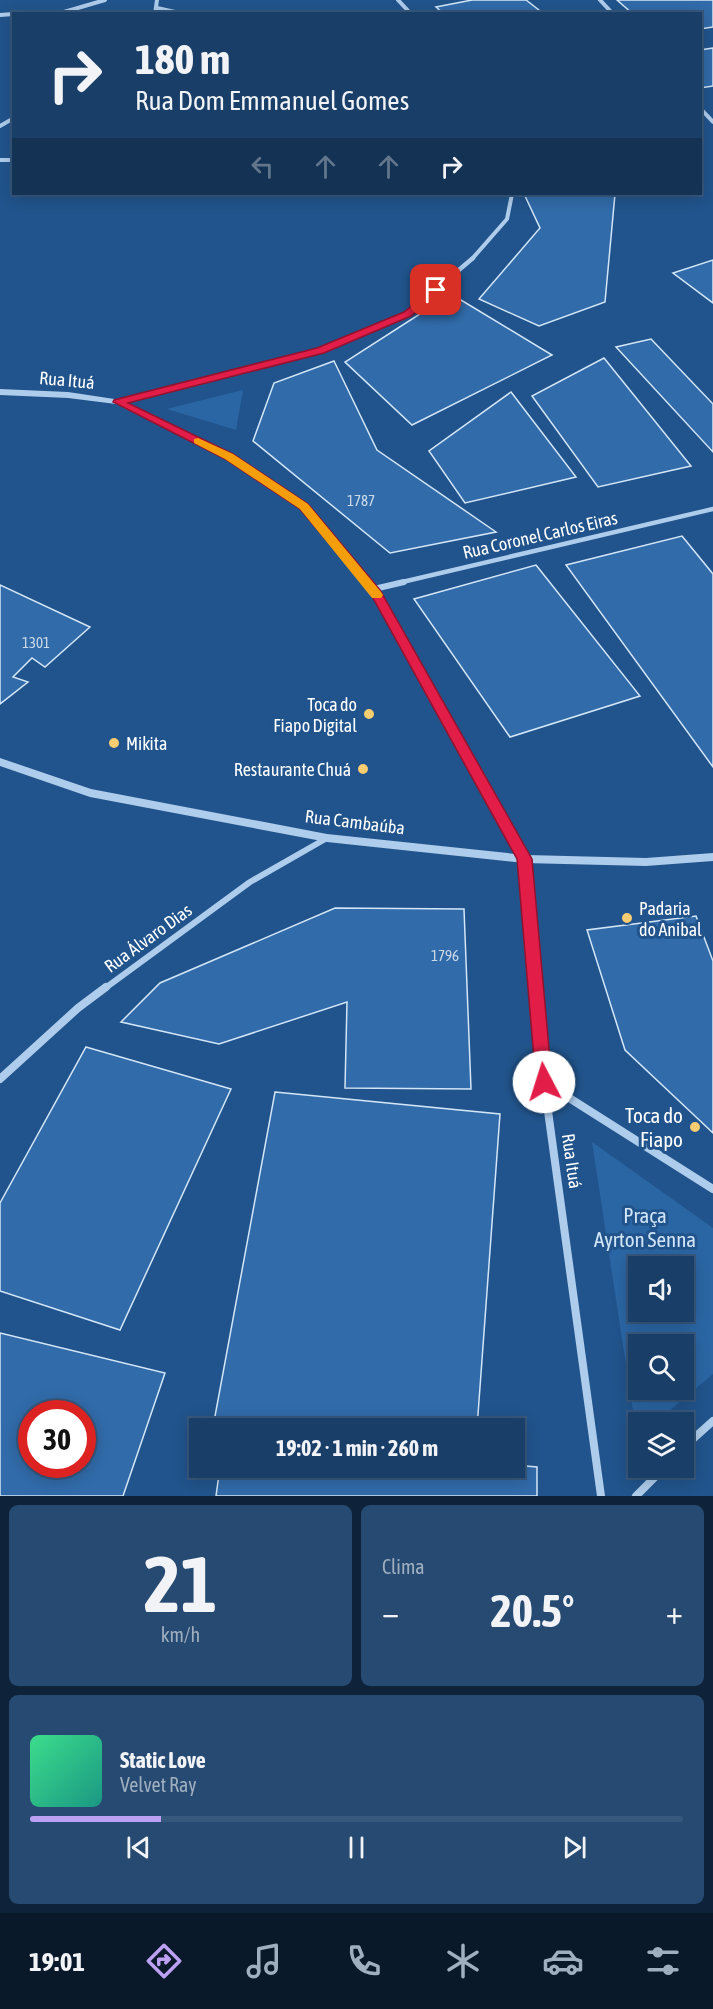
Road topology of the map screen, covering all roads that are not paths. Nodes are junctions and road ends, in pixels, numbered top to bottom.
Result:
1 (105, 0) edge
2 (157, 0) edge
3 (398, 0) edge
4 (600, 0) edge
5 (157, 8) junction
6 (64, 12) edge
7 (156, 12) edge
8 (175, 12) edge
9 (409, 12) edge
10 (611, 12) edge
11 (702, 110) edge
12 (713, 122) edge
13 (512, 195) edge
14 (0, 392) edge
15 (118, 402) junction
16 (713, 509) edge
17 (374, 590) junction
18 (0, 762) edge
19 (327, 838) junction
20 (713, 857) edge
21 (524, 859) junction
22 (0, 1079) edge
23 (544, 1082) junction
24 (713, 1189) edge
25 (713, 1421) edge
26 (694, 1438) edge
27 (653, 1478) edge
28 (602, 1496) edge
29 (636, 1496) edge

1 - 6 street
2 - 5 street
3 - 9 street
4 - 10 street
5 - 7 street
5 - 8 street
11 - 12 street
13 - 15 street
14 - 15 street, Rua Ituá
15 - 17 street, Rua Ituá
16 - 17 street, Rua Coronel Carlos Eiras
17 - 21 street, Rua Ituá
18 - 19 street, Rua Cambaúba
19 - 21 street, Rua Cambaúba
19 - 22 street, Rua Álvaro Dias
20 - 21 street, Rua Cambaúba
21 - 23 street, Rua Ituá
23 - 24 street
23 - 28 street, Rua Ituá
25 - 26 street
27 - 29 street

